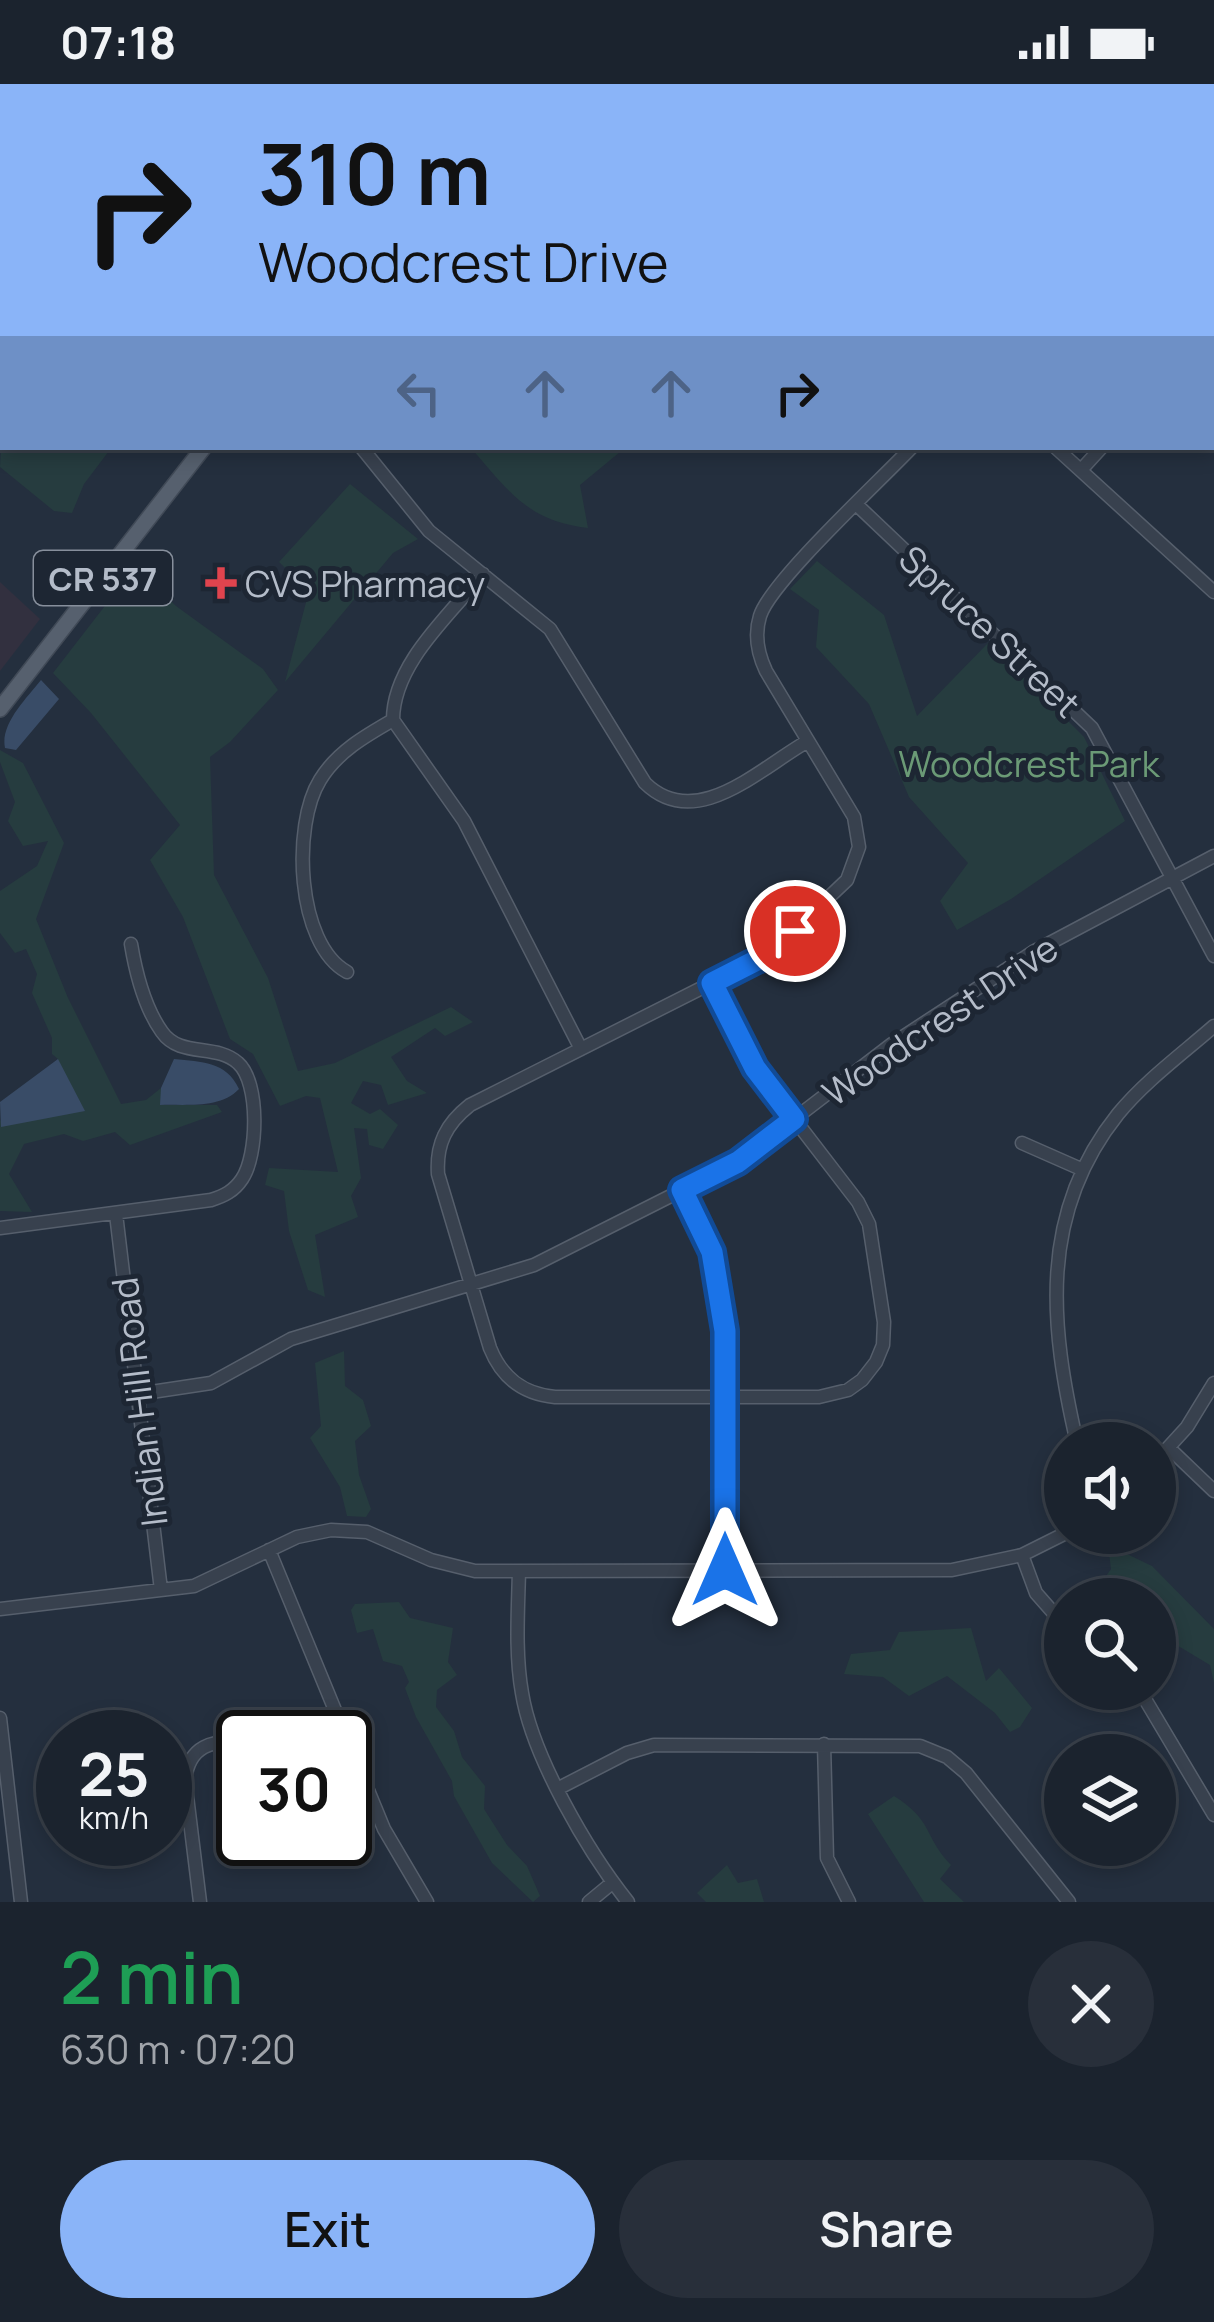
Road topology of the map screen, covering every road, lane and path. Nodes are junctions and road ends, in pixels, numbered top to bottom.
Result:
1 (201, 450) edge
2 (363, 450) edge
3 (909, 450) edge
4 (1058, 450) edge
5 (1099, 450) edge
6 (1081, 470) junction
7 (857, 505) junction
8 (483, 574) junction
9 (1214, 592) edge
10 (0, 709) edge
11 (393, 720) junction
12 (808, 741) junction
13 (1214, 856) edge
14 (1173, 878) junction
15 (131, 944) dead end
16 (1214, 956) edge
17 (347, 972) dead end
18 (712, 983) junction
19 (1214, 1026) edge
20 (580, 1049) junction
21 (794, 1119) junction
22 (1022, 1143) dead end
23 (1081, 1169) junction
24 (682, 1190) junction
25 (116, 1214) junction
26 (0, 1228) edge
27 (471, 1285) junction
28 (1214, 1383) edge
29 (138, 1394) junction
30 (725, 1396) junction
31 (1073, 1422) edge
32 (1176, 1440) edge
33 (1176, 1455) edge
34 (1214, 1491) edge
35 (1044, 1544) edge
36 (269, 1550) junction
37 (1022, 1555) junction
38 (725, 1570) junction
39 (519, 1571) junction
40 (161, 1590) junction
41 (1044, 1606) edge
42 (0, 1609) edge
43 (336, 1710) edge
44 (1151, 1710) edge
45 (0, 1718) edge
46 (216, 1743) edge
47 (824, 1744) junction
48 (559, 1788) junction
49 (372, 1798) edge
50 (1214, 1815) edge
51 (612, 1883) junction
52 (21, 1902) edge
53 (200, 1902) edge
54 (427, 1902) edge
55 (589, 1902) edge
56 (628, 1902) edge
57 (849, 1902) edge
58 (1069, 1902) edge

1 - 10 main road, CR 537
2 - 8 street
3 - 7 street
4 - 6 street
5 - 6 street
6 - 9 street
7 - 12 street
7 - 14 street, Spruce Street
8 - 11 street
8 - 12 street
11 - 17 street
11 - 20 street
12 - 18 street
13 - 14 street, Woodcrest Drive
14 - 16 street, Spruce Street
14 - 21 street, Woodcrest Drive
15 - 25 street
18 - 20 street
18 - 21 street
19 - 23 street
20 - 27 street
21 - 24 street, Woodcrest Drive
21 - 30 street
22 - 23 street
23 - 31 street
24 - 27 street, Woodcrest Drive
24 - 30 street
25 - 26 street
25 - 29 street, Indian Hill Road
27 - 29 street, Woodcrest Drive
27 - 30 street
28 - 32 street
29 - 40 street, Indian Hill Road
30 - 38 street
33 - 34 street
35 - 37 street
36 - 39 street
36 - 40 street
36 - 43 street
37 - 38 street
37 - 41 street
38 - 39 street
39 - 48 street
40 - 42 street
44 - 50 street
45 - 52 street
46 - 53 street
47 - 48 street
47 - 57 street
47 - 58 street
48 - 51 street
49 - 54 street
51 - 55 street
51 - 56 street

